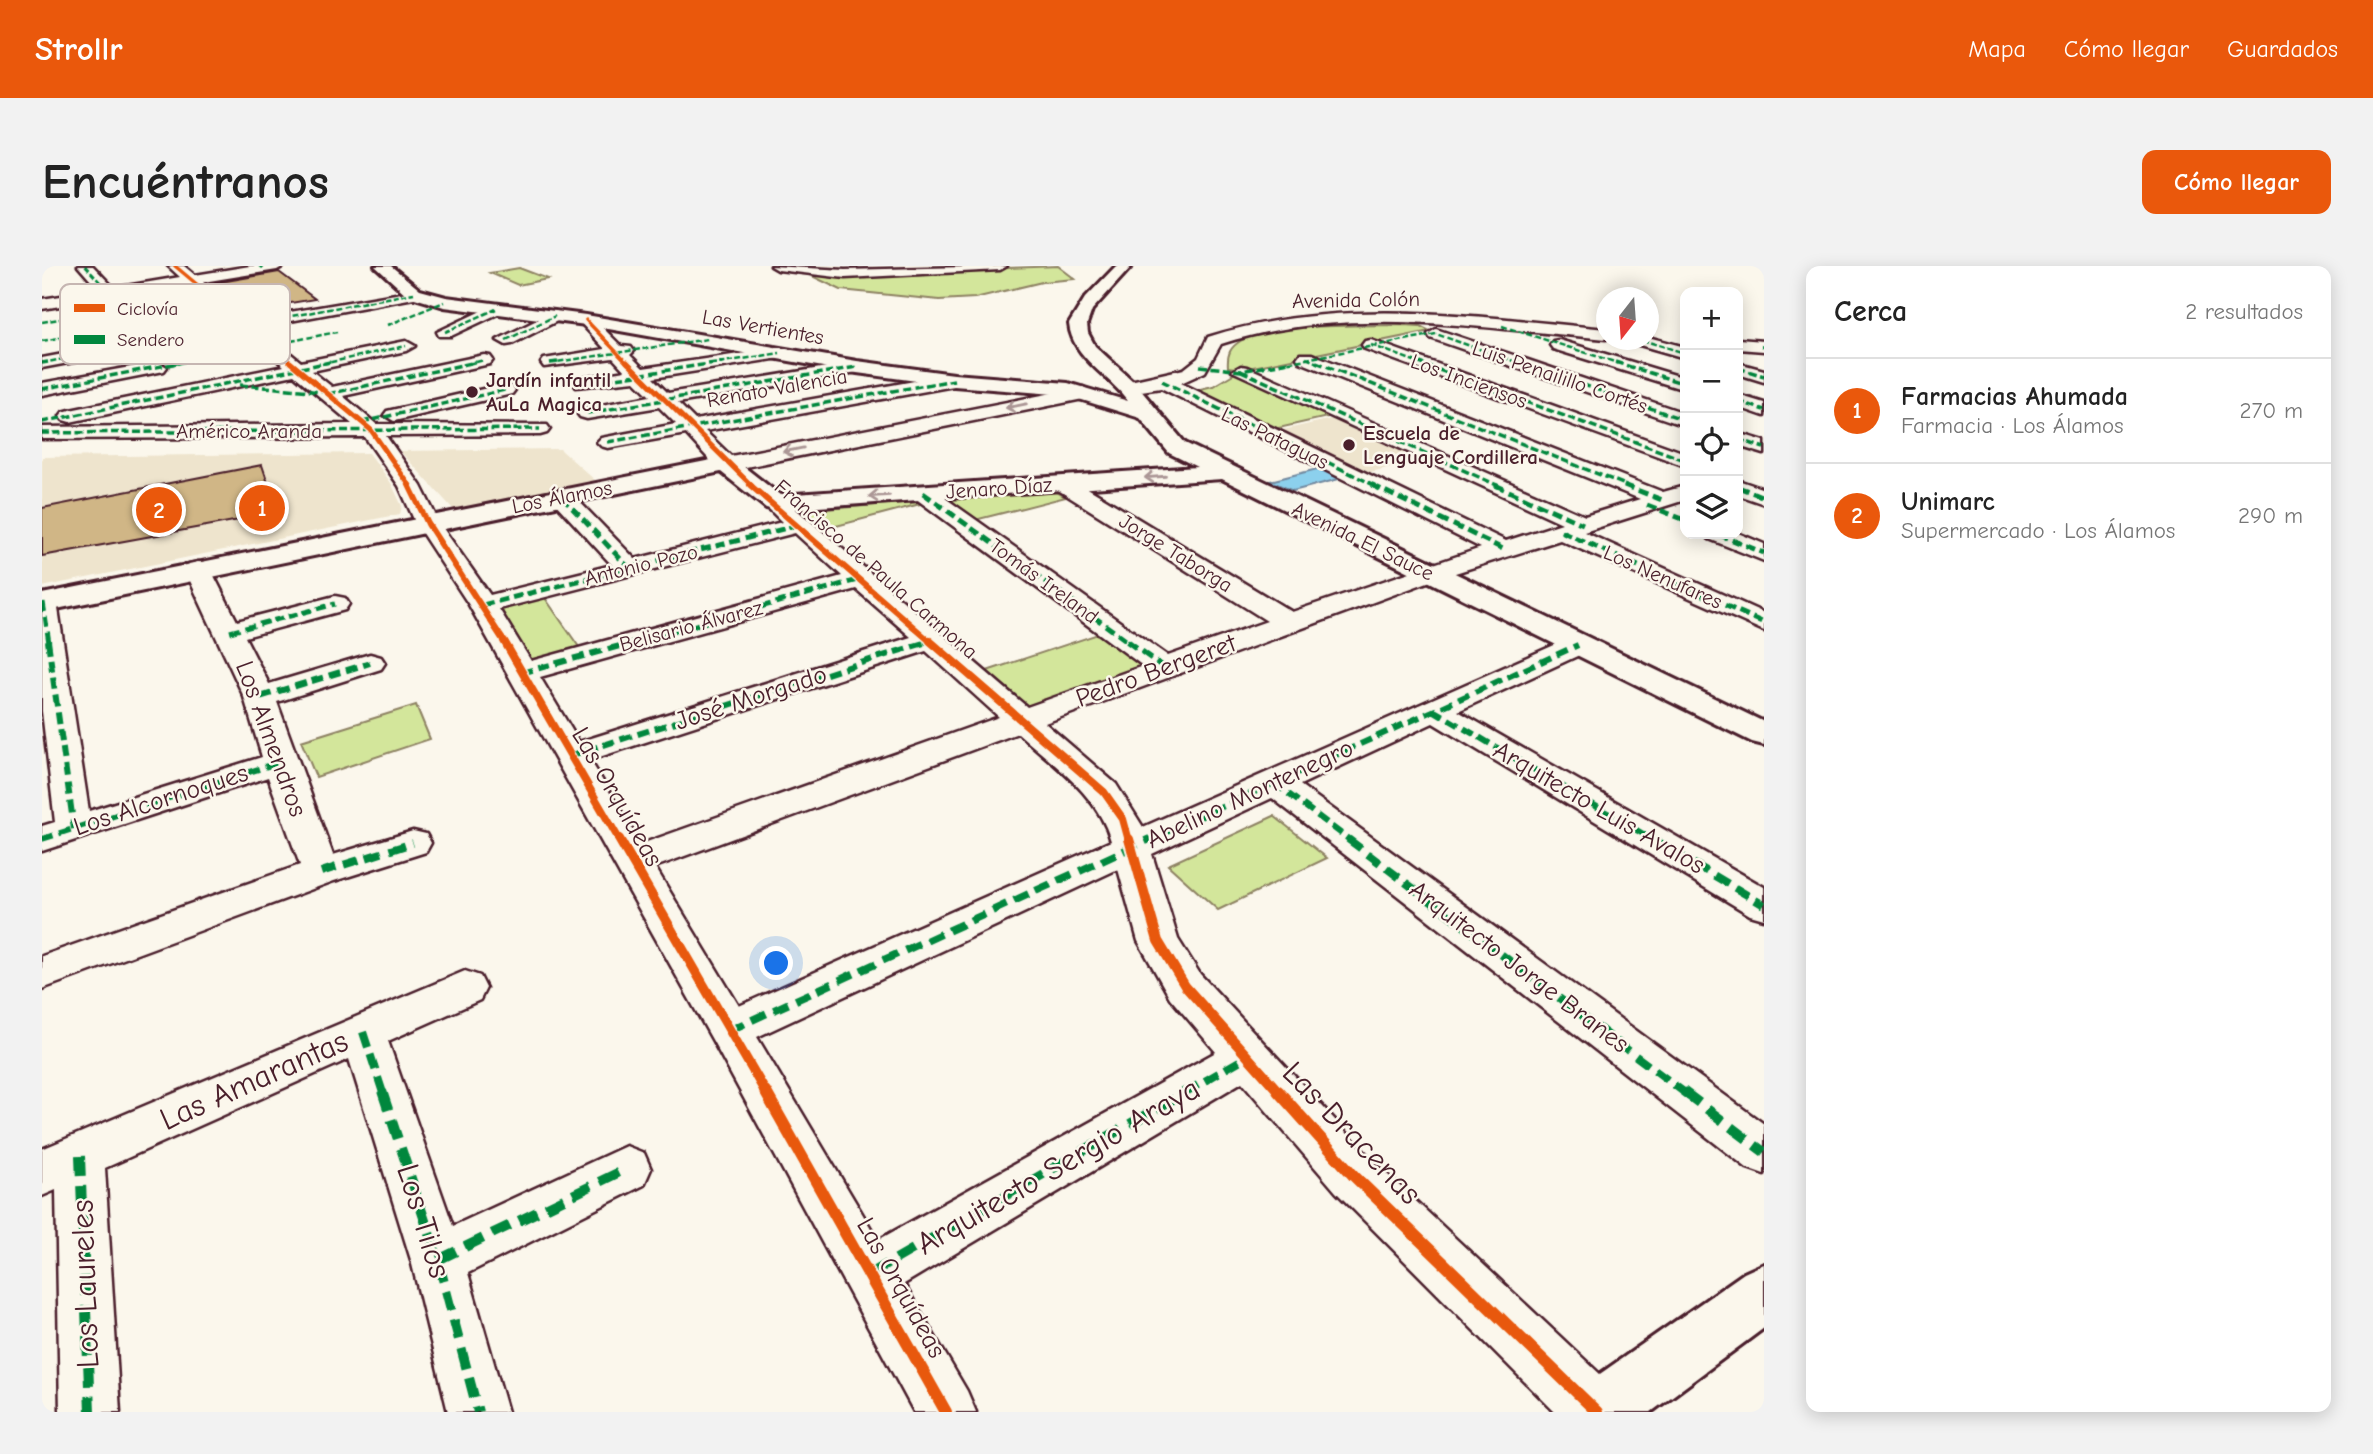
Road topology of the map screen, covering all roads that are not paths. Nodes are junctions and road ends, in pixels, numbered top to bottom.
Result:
1 (85, 266) edge
2 (175, 266) edge
3 (382, 266) edge
4 (778, 266) edge
5 (1000, 266) edge
6 (1125, 266) edge
7 (266, 267) edge
8 (191, 280) junction
9 (102, 284) edge
10 (166, 284) edge
11 (196, 284) edge
12 (414, 293) junction
13 (60, 301) edge
14 (444, 302) junction
15 (42, 304) edge
16 (496, 309) junction
17 (290, 316) edge
18 (555, 316) junction
19 (60, 319) edge
20 (586, 320) junction
21 (42, 322) edge
22 (388, 325) dead end
23 (1502, 326) junction
24 (1429, 328) junction
25 (337, 332) dead end
26 (445, 332) dead end
27 (1596, 333) edge
28 (60, 338) edge
29 (1659, 338) edge
30 (506, 340) dead end
31 (708, 340) junction
32 (1680, 340) edge
33 (42, 341) edge
34 (290, 341) edge
35 (1743, 344) edge
36 (1371, 345) junction
37 (1659, 345) edge
38 (406, 346) dead end
39 (1763, 346) edge
40 (1680, 351) edge
41 (616, 352) junction
42 (780, 353) junction
43 (1306, 358) junction
44 (60, 360) edge
45 (484, 360) dead end
46 (290, 362) edge
47 (42, 363) edge
48 (550, 363) dead end
49 (172, 364) edge
50 (1200, 366) junction
51 (858, 367) junction
52 (298, 369) junction
53 (1743, 370) edge
54 (1241, 371) junction
55 (640, 375) junction
56 (1764, 376) edge
57 (954, 380) junction
58 (1162, 381) junction
59 (1680, 382) edge
60 (583, 383) dead end
61 (226, 384) junction
62 (1128, 387) junction
63 (42, 389) edge
64 (505, 390) dead end
65 (327, 393) junction
66 (1083, 393) junction
67 (662, 400) junction
68 (1743, 403) edge
69 (1764, 410) edge
70 (587, 413) dead end
71 (1145, 413) junction
72 (1680, 418) edge
73 (42, 422) edge
74 (367, 426) junction
75 (690, 427) junction
76 (540, 429) dead end
77 (42, 433) edge
78 (1743, 441) edge
79 (608, 442) dead end
80 (1764, 448) edge
81 (1680, 458) edge
82 (726, 464) junction
83 (1223, 472) junction
84 (1743, 480) edge
85 (1063, 483) junction
86 (923, 493) junction
87 (562, 497) junction
88 (1764, 497) edge
89 (1665, 499) edge
90 (775, 503) junction
91 (1680, 515) edge
92 (428, 524) junction
93 (799, 525) junction
94 (1572, 528) junction
95 (1730, 539) edge
96 (1503, 549) junction
97 (1764, 553) edge
98 (629, 568) junction
99 (198, 570) junction
100 (1427, 573) junction
101 (861, 579) junction
102 (42, 602) edge
103 (335, 604) dead end
104 (483, 605) junction
105 (1290, 623) junction
106 (1764, 623) edge
107 (230, 632) junction
108 (932, 640) junction
109 (1578, 645) junction
110 (370, 663) dead end
111 (1165, 668) junction
112 (521, 673) junction
113 (260, 696) junction
114 (1433, 710) junction
115 (1024, 719) junction
116 (1764, 735) edge
117 (569, 756) junction
118 (279, 762) junction
119 (1274, 783) junction
120 (58, 834) edge
121 (413, 843) dead end
122 (1133, 848) junction
123 (631, 862) junction
124 (321, 872) junction
125 (1764, 905) edge
126 (42, 973) edge
127 (465, 988) dead end
128 (730, 1030) junction
129 (363, 1032) junction
130 (1246, 1057) junction
131 (1764, 1152) edge
132 (61, 1165) edge
133 (626, 1170) dead end
134 (438, 1260) junction
135 (870, 1275) junction
136 (1764, 1293) edge
137 (90, 1412) edge
138 (478, 1412) edge
139 (946, 1412) edge
140 (1598, 1412) edge

1 - 9 street
2 - 8 street, Las Orquídeas
3 - 12 street, Las Vertientes
4 - 5 street
6 - 62 street, Avenida El Sauce
7 - 8 street
8 - 10 street
8 - 11 street, Las Orquídeas
12 - 14 street, Las Vertientes
12 - 17 street
13 - 15 street
14 - 16 street, Las Vertientes
14 - 22 street
16 - 18 street, Las Vertientes
16 - 26 street
18 - 20 street, Las Vertientes
18 - 30 street
19 - 21 street
20 - 31 street, Las Vertientes
20 - 41 street, Francisco de Paula Carmona
23 - 24 street, Avenida Colón
23 - 27 street, Avenida Colón
23 - 59 street
24 - 36 street
24 - 50 street, Avenida Colón
24 - 72 street, Luis Penailillo Cortés
25 - 34 street
28 - 33 street
29 - 32 street
31 - 41 street
31 - 42 street, Las Vertientes
35 - 39 street
36 - 43 street
36 - 81 street, Los Inciensos
37 - 40 street
38 - 52 street
41 - 48 street
41 - 55 street, Francisco de Paula Carmona
42 - 51 street, Las Vertientes
42 - 55 street
43 - 54 street
43 - 89 street
44 - 47 street
45 - 65 street
46 - 52 street, Las Orquídeas
49 - 63 street
50 - 54 street
50 - 58 street
51 - 57 street, Las Vertientes
51 - 67 street
52 - 61 street
52 - 65 street, Las Orquídeas
53 - 56 street
54 - 94 street, Los Nenufares
55 - 60 street
55 - 67 street, Francisco de Paula Carmona
57 - 66 street, Las Vertientes
57 - 75 street, Renato Valencia
58 - 62 street
58 - 96 street, Las Pataguas
61 - 65 street
61 - 73 street
62 - 71 street, Avenida El Sauce
64 - 74 street
65 - 74 street, Las Orquídeas
66 - 71 street, Las Vertientes
66 -> 82 street, Los Álamos
67 - 70 street
67 - 75 street, Francisco de Paula Carmona
68 - 69 street
71 - 83 street, Avenida El Sauce
74 - 76 street, Américo Aranda
74 - 77 street, Américo Aranda
74 - 92 street, Las Orquídeas
75 - 79 street, Renato Valencia
75 - 82 street, Francisco de Paula Carmona
78 - 80 street
82 - 87 street, Los Álamos
82 - 90 street, Francisco de Paula Carmona
83 -> 85 street, Jenaro Díaz
83 - 100 street, Avenida El Sauce
84 - 88 street
85 - 86 street, Jenaro Díaz
85 - 105 street, Jorge Taborga
86 -> 90 street, Jenaro Díaz
86 - 111 street, Tomás Ireland
87 - 92 street, Los Álamos
87 - 98 street
89 - 91 street
89 - 94 street, Pedro Bergeret
90 - 93 street, Francisco de Paula Carmona
92 - 99 street, Los Álamos
92 - 104 street, Las Orquídeas
93 - 98 street, Antonio Pozo
93 - 101 street, Francisco de Paula Carmona
94 - 96 street, Pedro Bergeret
94 - 106 street, Los Nenufares
95 - 97 street
96 - 100 street, Pedro Bergeret
98 - 104 street, Antonio Pozo
99 - 102 street, Los Álamos
99 - 107 street, Los Almendros
100 - 105 street, Pedro Bergeret
100 - 109 street, Avenida El Sauce
101 - 108 street, Francisco de Paula Carmona
101 - 112 street, Belisario Álvarez
102 - 120 street
103 - 107 street
104 - 112 street, Las Orquídeas
105 - 111 street, Pedro Bergeret
107 - 113 street, Los Almendros
108 - 115 street, Francisco de Paula Carmona
108 - 117 street, José Morgado
109 - 114 street, Abelino Montenegro
109 - 116 street, Avenida El Sauce
110 - 113 street
111 - 115 street, Pedro Bergeret
112 - 117 street, Las Orquídeas
113 - 118 street, Los Almendros
114 - 119 street, Abelino Montenegro
114 - 125 street, Arquitecto Luis Avalos
115 - 122 street, Francisco de Paula Carmona
115 - 123 street, Pedro Bergeret
117 - 123 street, Las Orquídeas
118 - 120 street, Los Alcornoques
118 - 124 street, Los Almendros
119 - 122 street, Abelino Montenegro
119 - 131 street, Arquitecto Jorge Branes
121 - 124 street
122 - 128 street, Abelino Montenegro
122 - 130 street, Las Dracenas
123 - 128 street, Las Orquídeas
124 - 126 street
127 - 129 street, Las Amarantas
128 - 135 street, Las Orquídeas
129 - 132 street, Las Amarantas
129 - 134 street, Los Tilos
130 - 135 street, Arquitecto Sergio Araya
130 - 140 street, Las Dracenas
132 - 137 street, Los Laureles
133 - 134 street
134 - 138 street, Los Tilos
135 - 139 street, Las Orquídeas
136 - 140 street

